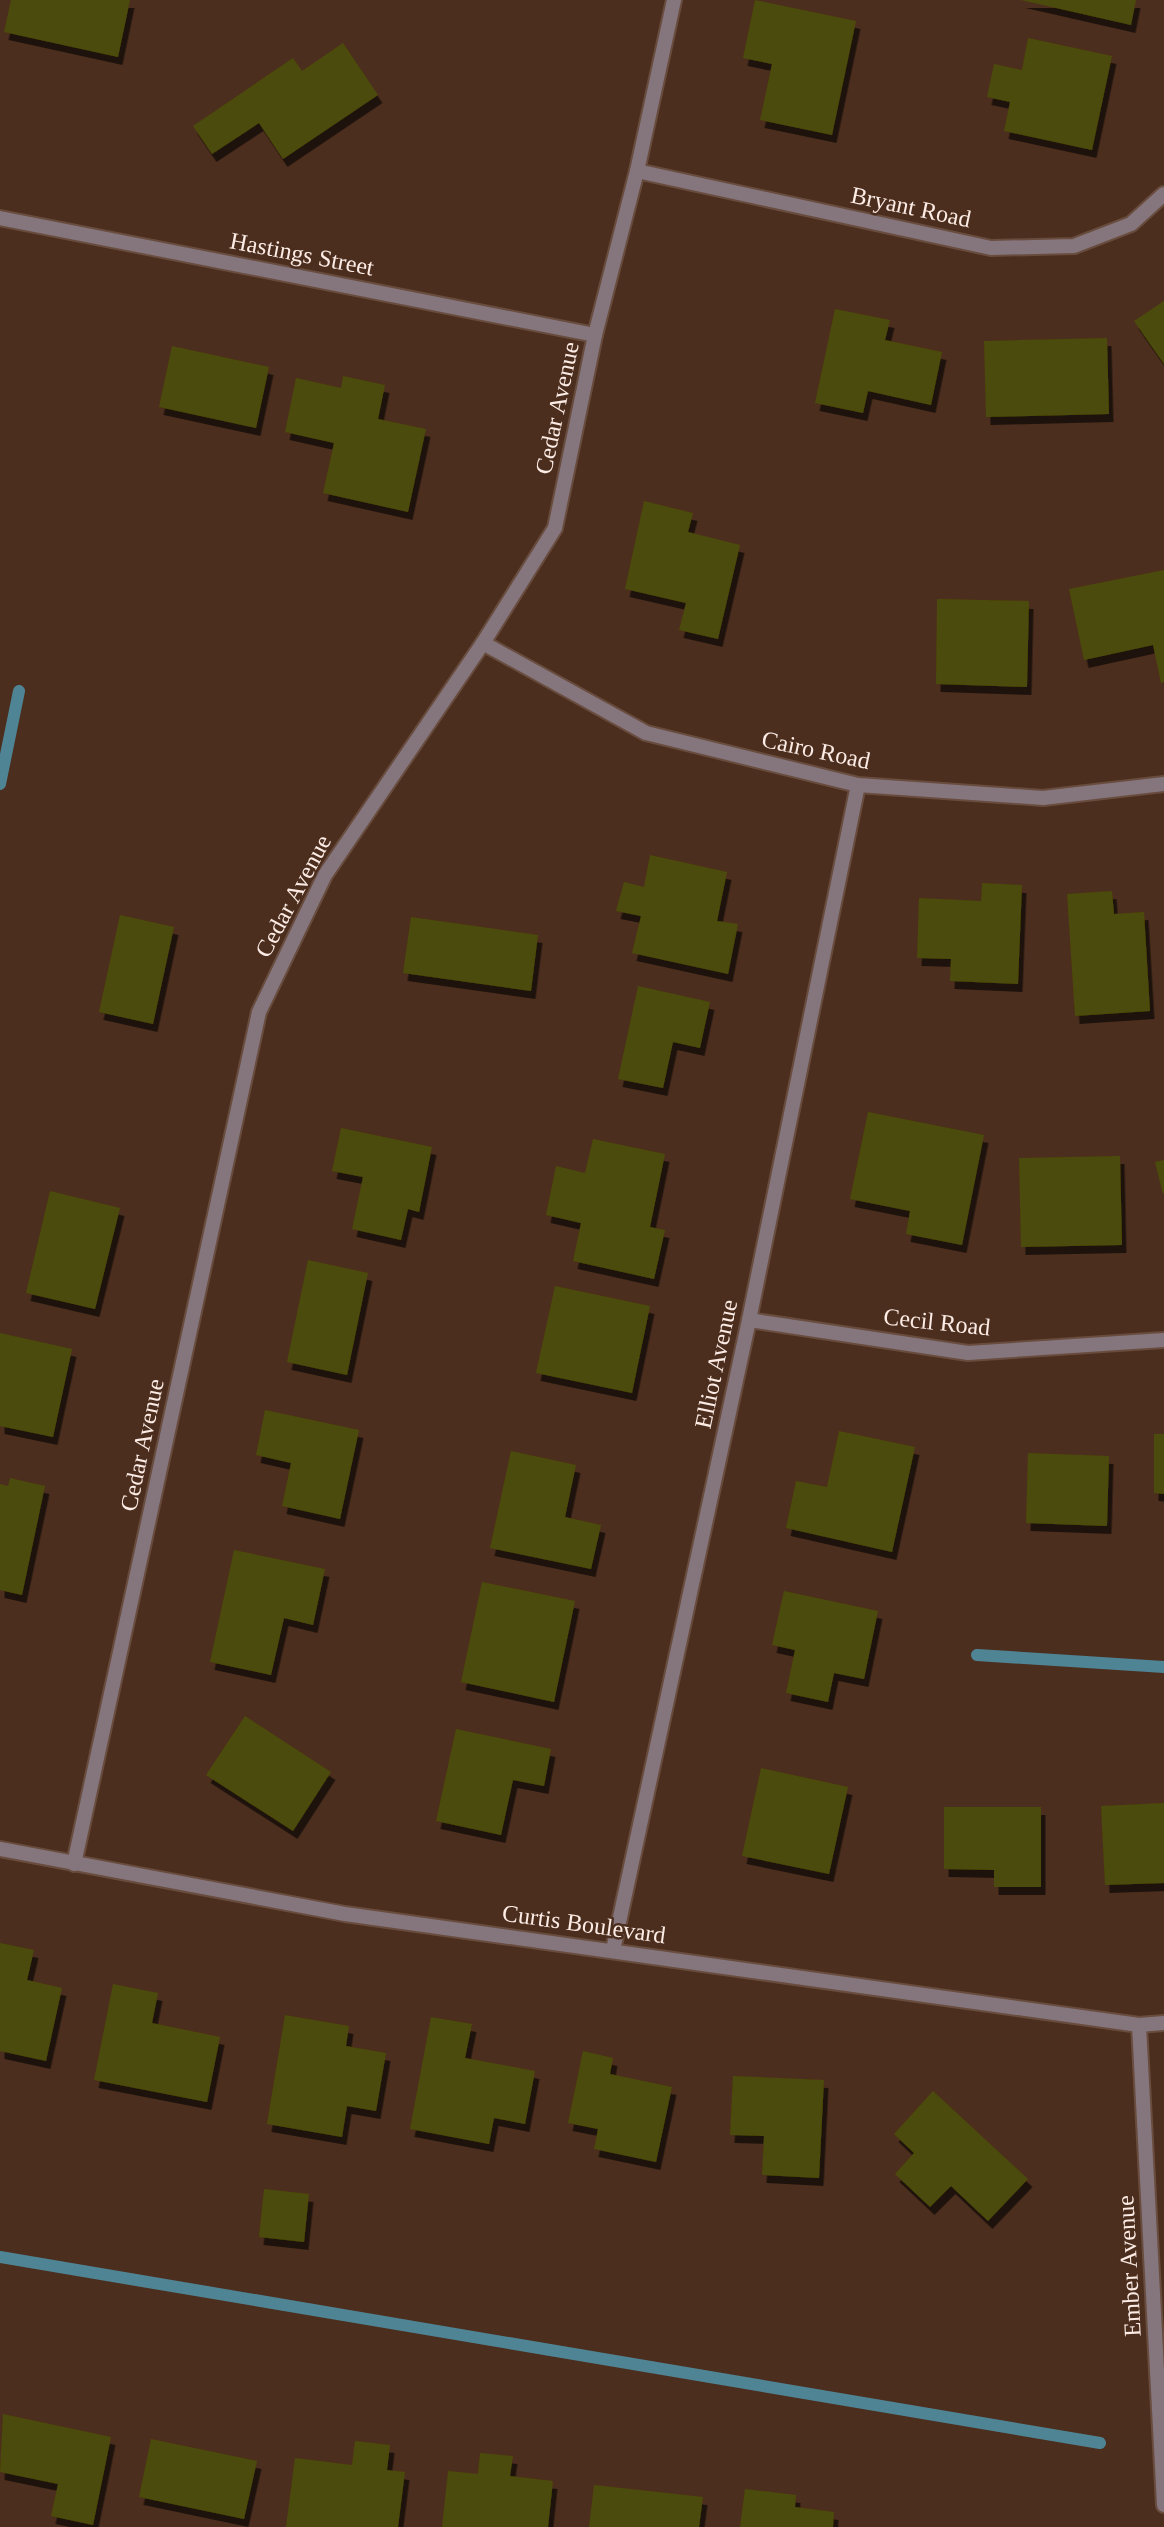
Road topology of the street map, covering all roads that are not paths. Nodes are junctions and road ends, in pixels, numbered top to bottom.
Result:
1 (674, 0) edge
2 (637, 171) junction
3 (1164, 194) edge
4 (0, 218) edge
5 (595, 335) junction
6 (483, 643) junction
7 (1164, 784) edge
8 (858, 785) junction
9 (749, 1320) junction
10 (1164, 1340) edge
11 (0, 1849) edge
12 (74, 1864) junction
13 (613, 1950) junction
14 (1164, 2023) edge
15 (1139, 2025) junction
16 (1164, 2505) edge

1 - 2 street, Cedar Avenue
2 - 3 street, Bryant Road
2 - 5 street, Cedar Avenue
4 - 5 street, Hastings Street
5 - 6 street, Cedar Avenue
6 - 8 street, Cairo Road
6 - 12 street, Cedar Avenue
7 - 8 street, Cairo Road
8 - 9 street, Elliot Avenue
9 - 10 street, Cecil Road
9 - 13 street, Elliot Avenue
11 - 12 street, Curtis Boulevard
12 - 13 street, Curtis Boulevard
13 - 15 street, Curtis Boulevard
14 - 15 street, Curtis Boulevard
15 - 16 street, Ember Avenue

